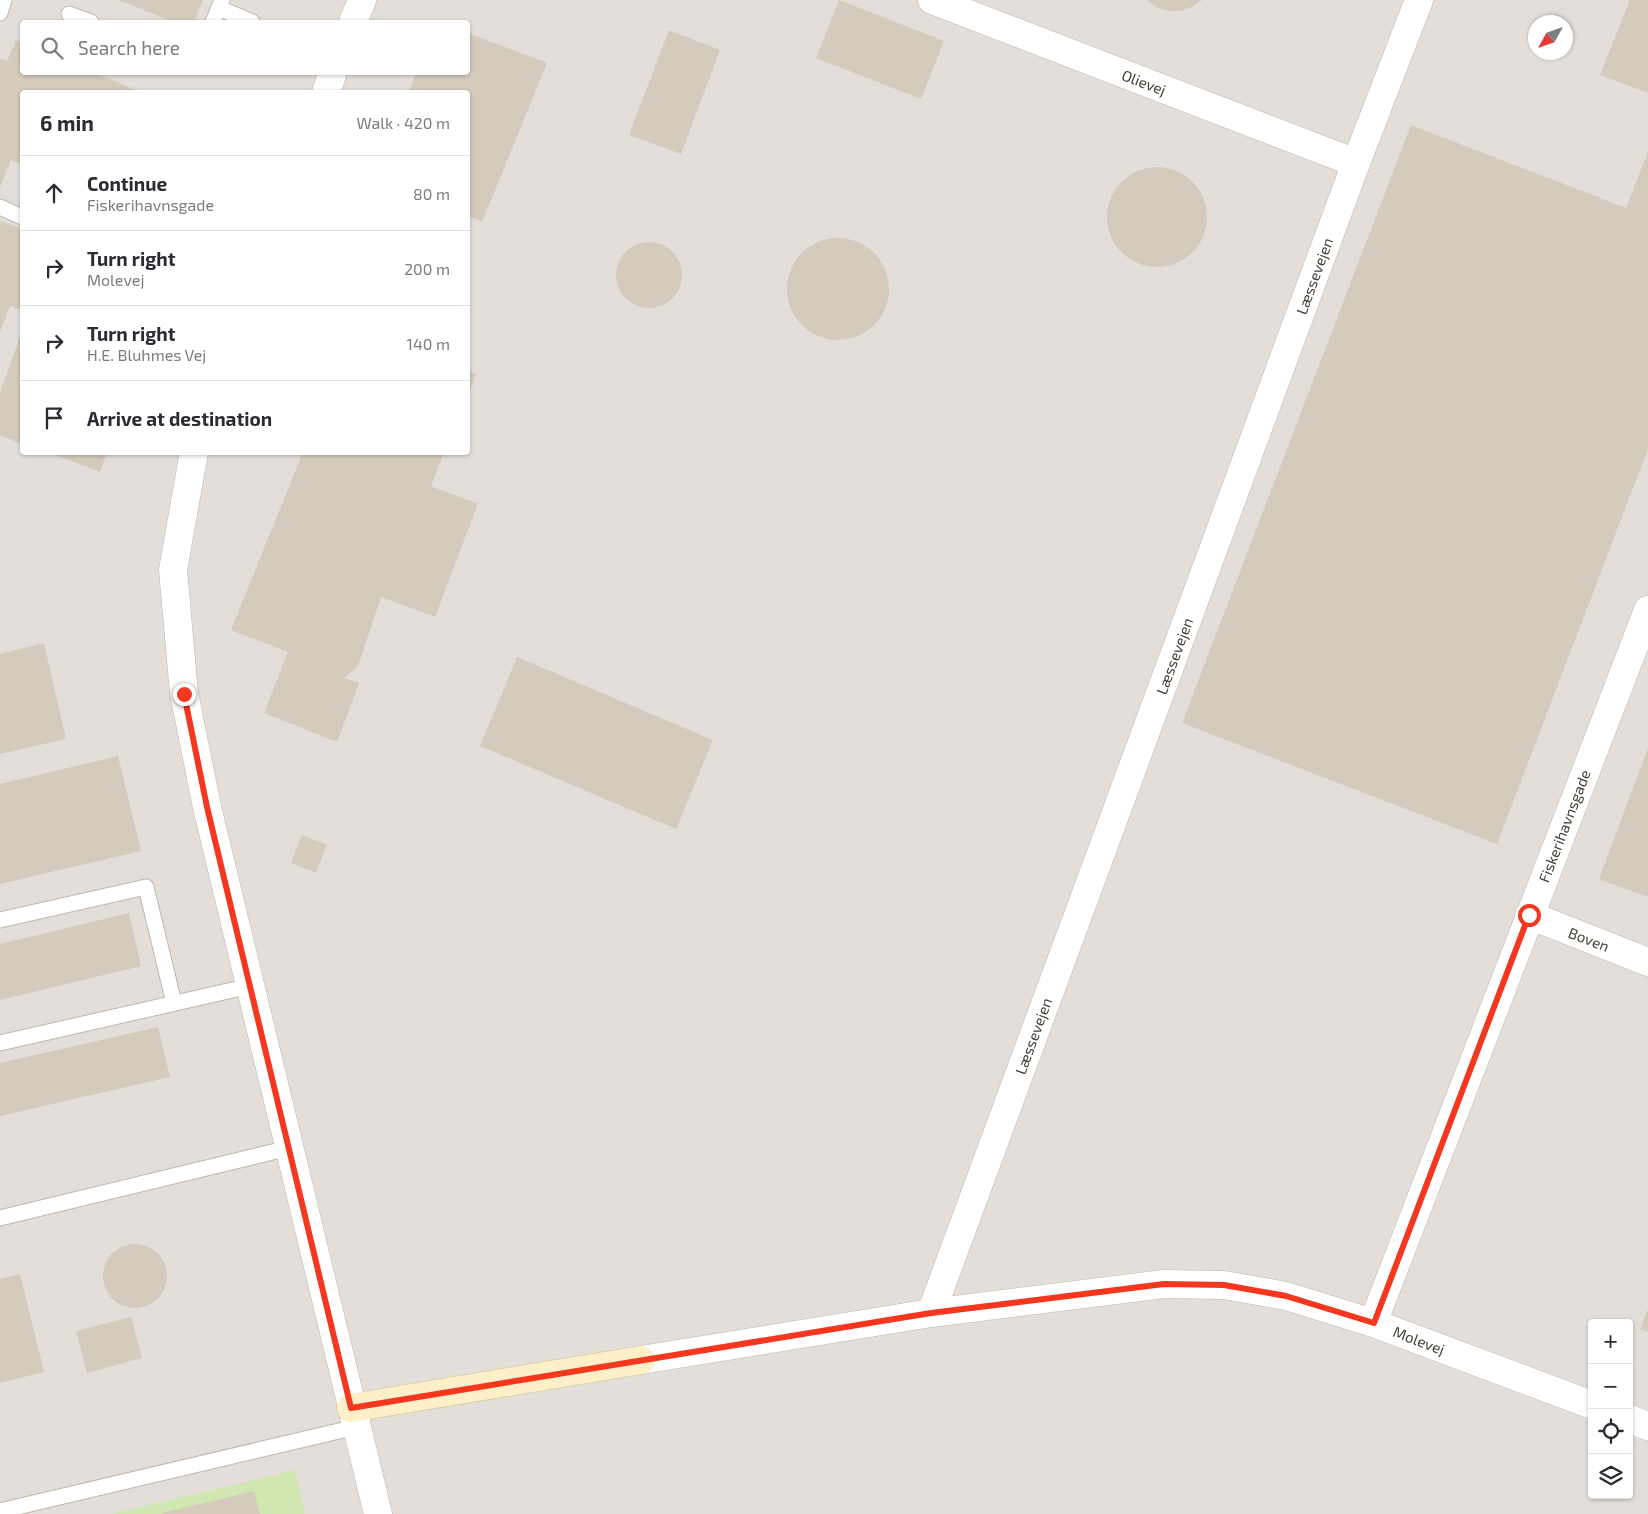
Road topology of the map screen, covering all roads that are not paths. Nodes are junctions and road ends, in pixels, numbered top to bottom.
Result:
1 (4, 0) edge
2 (362, 0) edge
3 (932, 0) edge
4 (1419, 0) edge
5 (218, 10) edge
6 (0, 13) edge
7 (69, 14) dead end
8 (86, 20) edge
9 (246, 20) edge
10 (354, 20) edge
11 (333, 75) edge
12 (327, 90) edge
13 (1356, 163) junction
14 (0, 208) edge
15 (20, 216) edge
16 (193, 455) edge
17 (1648, 610) edge
18 (1529, 915) junction
19 (0, 920) edge
20 (1648, 962) edge
21 (250, 986) junction
22 (174, 1003) junction
23 (0, 1043) edge
24 (289, 1148) junction
25 (0, 1218) edge
26 (931, 1313) junction
27 (1374, 1323) junction
28 (1588, 1403) edge
29 (354, 1418) junction
30 (1633, 1420) edge
31 (1648, 1426) edge
32 (0, 1511) edge
33 (378, 1514) edge

1 - 6 lane
2 - 10 street
3 - 13 street, Olievej
4 - 13 street, Læssevejen
5 - 9 lane
7 - 8 lane
11 - 12 street
13 - 26 street, Læssevejen
14 - 15 lane
16 - 21 street
17 - 18 street, Fiskerihavnsgade
18 - 20 street, Boven
18 - 27 street, Fiskerihavnsgade
19 - 22 lane
21 - 22 lane
21 - 24 street
22 - 23 lane
24 - 25 lane
24 - 29 street
26 - 27 street, Molevej
26 - 29 street, Molevej
27 - 28 street, Molevej
29 - 32 lane
29 - 33 street
30 - 31 street

